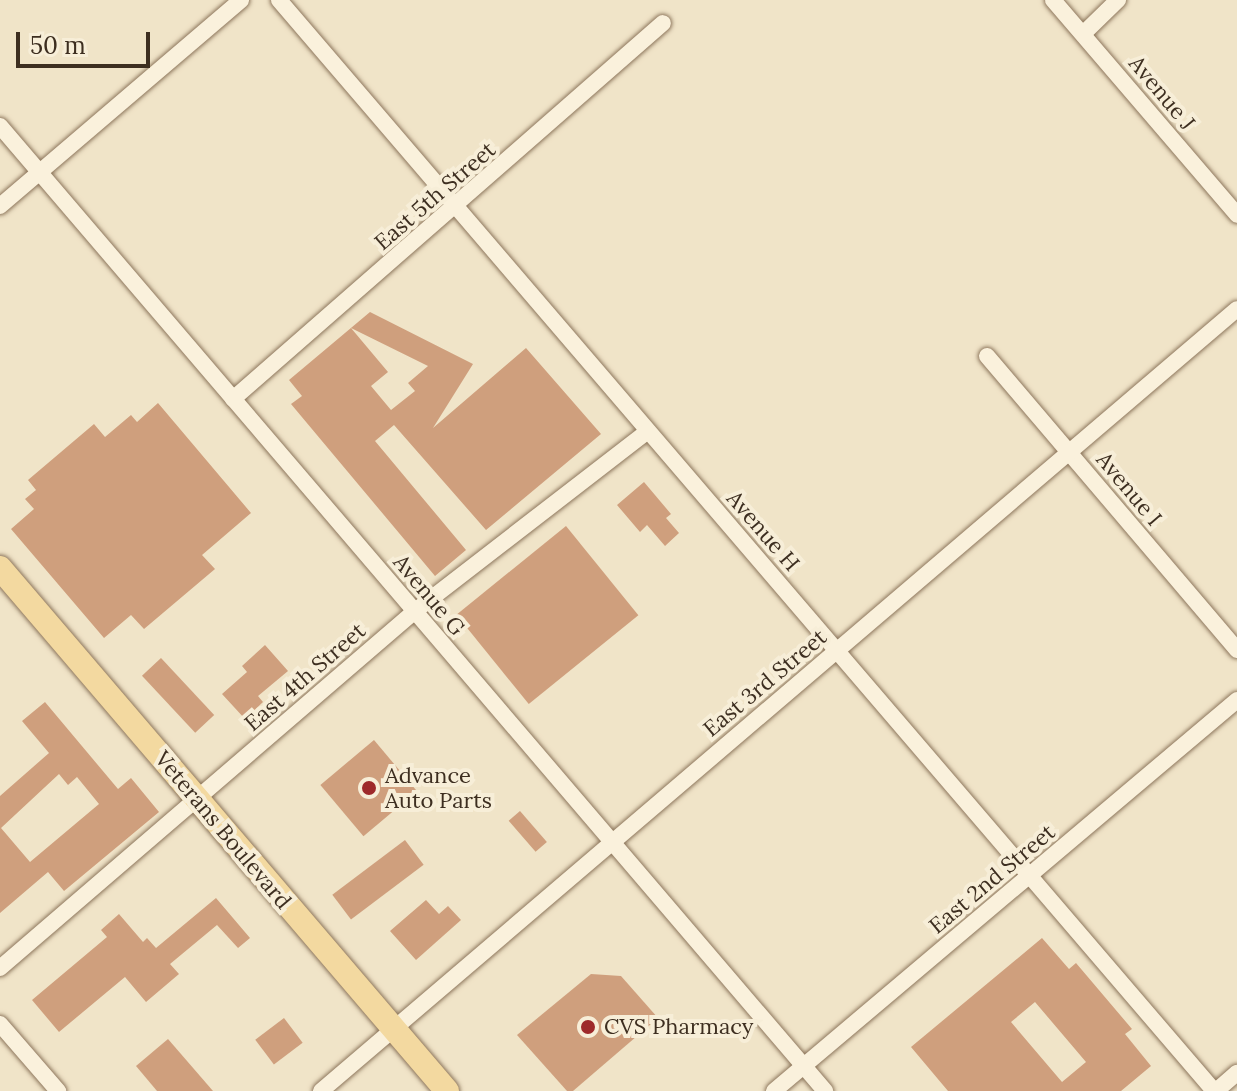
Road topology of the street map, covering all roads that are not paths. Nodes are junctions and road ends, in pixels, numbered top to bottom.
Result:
1 (241, 0) edge
2 (279, 0) edge
3 (1053, 0) edge
4 (1118, 0) edge
5 (663, 23) dead end
6 (1083, 34) junction
7 (0, 126) edge
8 (39, 172) junction
9 (0, 206) edge
10 (456, 207) junction
11 (1237, 215) edge
12 (1237, 309) edge
13 (987, 356) dead end
14 (233, 399) junction
15 (648, 431) junction
16 (1069, 452) junction
17 (4, 581) edge
18 (415, 611) junction
19 (1237, 650) edge
20 (837, 651) junction
21 (1237, 700) edge
22 (197, 799) junction
23 (612, 842) junction
24 (1029, 876) junction
25 (0, 968) edge
26 (0, 1024) edge
27 (394, 1029) junction
28 (804, 1066) junction
29 (1237, 1073) edge
30 (58, 1091) edge
31 (321, 1091) edge
32 (447, 1091) edge
33 (774, 1091) edge
34 (825, 1091) edge
35 (1215, 1091) edge

1 - 8 street
2 - 10 street, Avenue H
3 - 6 street, Avenue J
4 - 6 street
5 - 10 street, East 5th Street
6 - 11 street, Avenue J
7 - 8 street, Avenue G
8 - 9 street
8 - 14 street, Avenue G
10 - 14 street, East 5th Street
10 - 15 street, Avenue H
12 - 16 street, East 3rd Street
13 - 16 street, Avenue I
14 - 18 street, Avenue G
15 - 18 street, East 4th Street
15 - 20 street, Avenue H
16 - 19 street, Avenue I
16 - 20 street, East 3rd Street
17 - 22 main road, Veterans Boulevard
18 - 22 street, East 4th Street
18 - 23 street, Avenue G
20 - 23 street, East 3rd Street
20 - 24 street, Avenue H
21 - 24 street, East 2nd Street
22 - 25 street, East 4th Street
22 - 27 main road, Veterans Boulevard
23 - 27 street, East 3rd Street
23 - 28 street, Avenue G
24 - 28 street, East 2nd Street
24 - 35 street, Avenue H
26 - 30 street
27 - 31 street, East 3rd Street
27 - 32 main road, Veterans Boulevard
28 - 33 street, East 2nd Street
28 - 34 street, Avenue G
29 - 35 street

